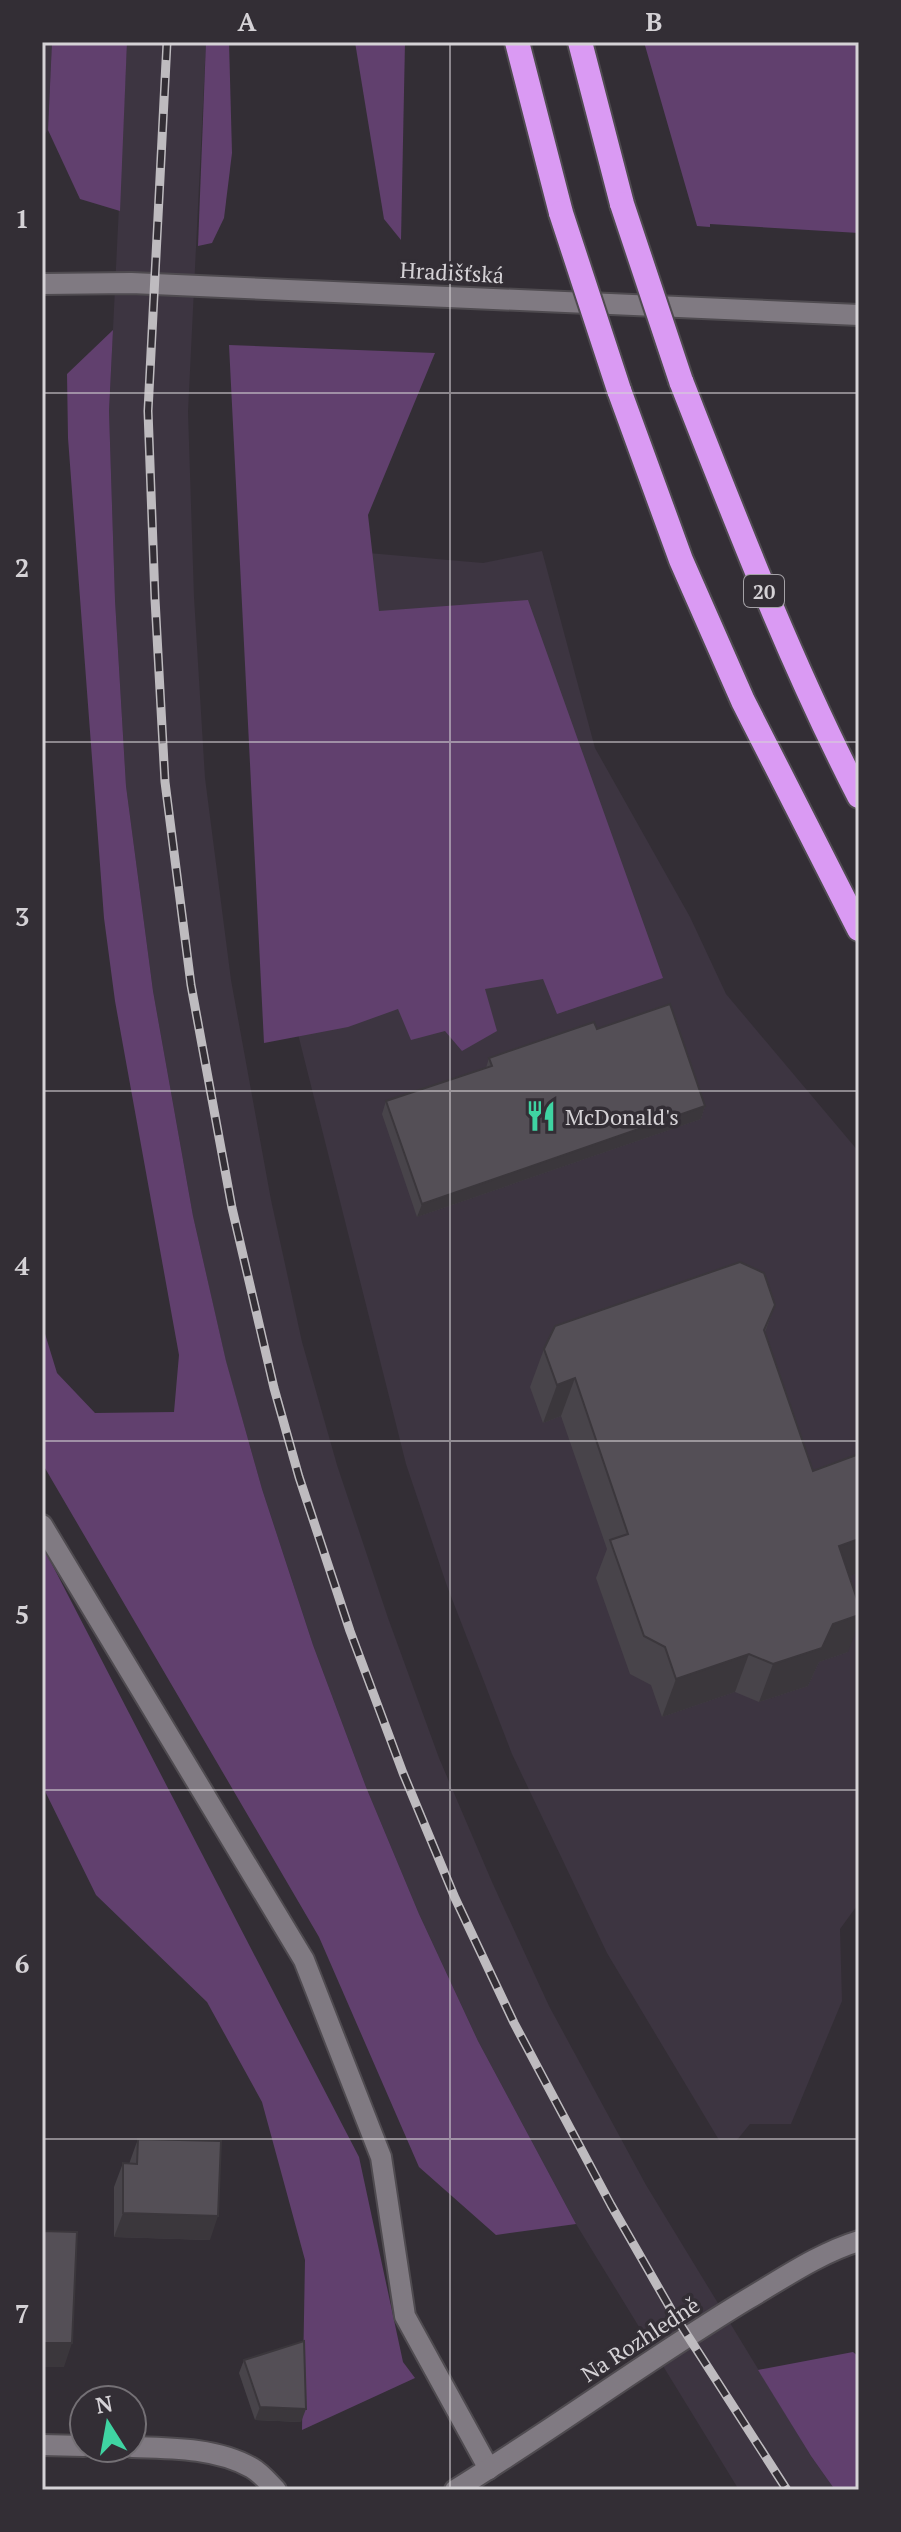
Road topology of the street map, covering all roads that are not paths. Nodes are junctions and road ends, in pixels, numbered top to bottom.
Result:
1 (517, 42) edge
2 (580, 42) edge
3 (42, 284) edge
4 (859, 315) edge
5 (859, 796) edge
6 (859, 929) edge
7 (42, 1525) edge
8 (859, 2241) edge
9 (42, 2445) edge
10 (68, 2446) edge
11 (148, 2447) edge
12 (489, 2469) junction
13 (276, 2490) edge
14 (455, 2490) edge

1 - 6 highway, bridge
2 - 5 highway, 20, bridge
3 - 4 street, Hradišťská
7 - 12 street
8 - 12 street, Na Rozhledně
9 - 10 street
11 - 13 street
12 - 14 street, Na Rozhledně

